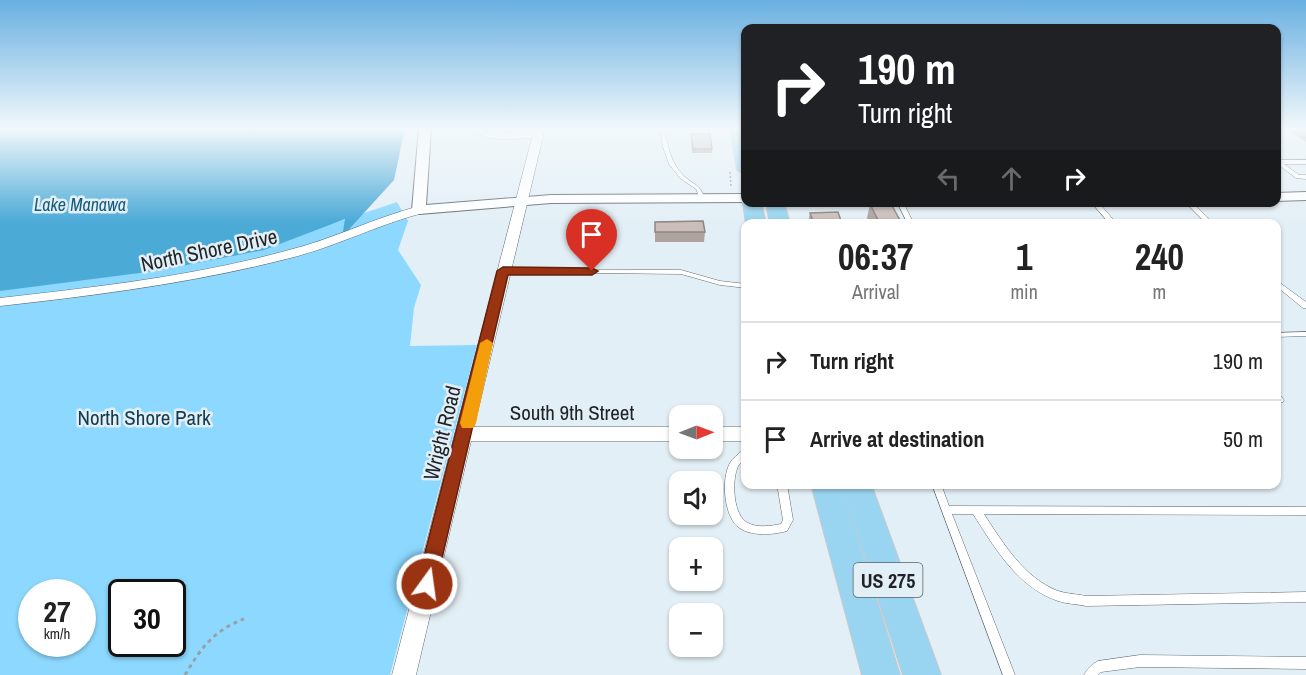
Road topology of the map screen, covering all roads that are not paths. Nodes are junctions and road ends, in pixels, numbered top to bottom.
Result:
1 (423, 160) edge
2 (532, 160) edge
3 (670, 160) edge
4 (1281, 162) edge
5 (1306, 162) edge
6 (1281, 164) edge
7 (1306, 177) edge
8 (1306, 196) edge
9 (1281, 197) edge
10 (702, 198) junction
11 (741, 198) edge
12 (522, 201) junction
13 (1099, 207) edge
14 (1193, 207) edge
15 (419, 210) junction
16 (1109, 219) edge
17 (1206, 219) edge
18 (503, 271) junction
19 (741, 285) edge
20 (1281, 286) edge
21 (0, 302) edge
22 (1306, 306) edge
23 (1306, 334) edge
24 (1281, 335) edge
25 (465, 434) junction
26 (669, 434) edge
27 (723, 434) edge
28 (741, 434) edge
29 (741, 457) edge
30 (783, 489) edge
31 (826, 489) edge
32 (858, 489) edge
33 (938, 489) edge
34 (945, 510) junction
35 (976, 510) junction
36 (1306, 511) edge
37 (1306, 597) edge
38 (1306, 663) edge
39 (404, 675) edge
40 (881, 675) edge
41 (922, 675) edge
42 (1009, 675) edge
43 (1090, 675) edge

1 - 15 street
2 - 12 street, Wright Road
3 - 10 lane
4 - 5 lane
6 - 7 lane
8 - 9 street
10 - 11 street
10 - 12 street
12 - 15 street
12 - 18 street, Wright Road
13 - 16 lane
14 - 17 lane
15 - 21 street, North Shore Drive
18 - 19 lane
18 - 25 street, Wright Road
20 - 22 lane
23 - 24 lane
25 - 26 street, South 9th Street
25 - 39 street, Wright Road
27 - 28 street
29 - 30 lane
31 - 40 main road, US 275
32 - 41 main road, US 275
33 - 34 lane
34 - 35 lane
34 - 42 lane
35 - 36 lane
35 - 37 lane
38 - 43 lane

